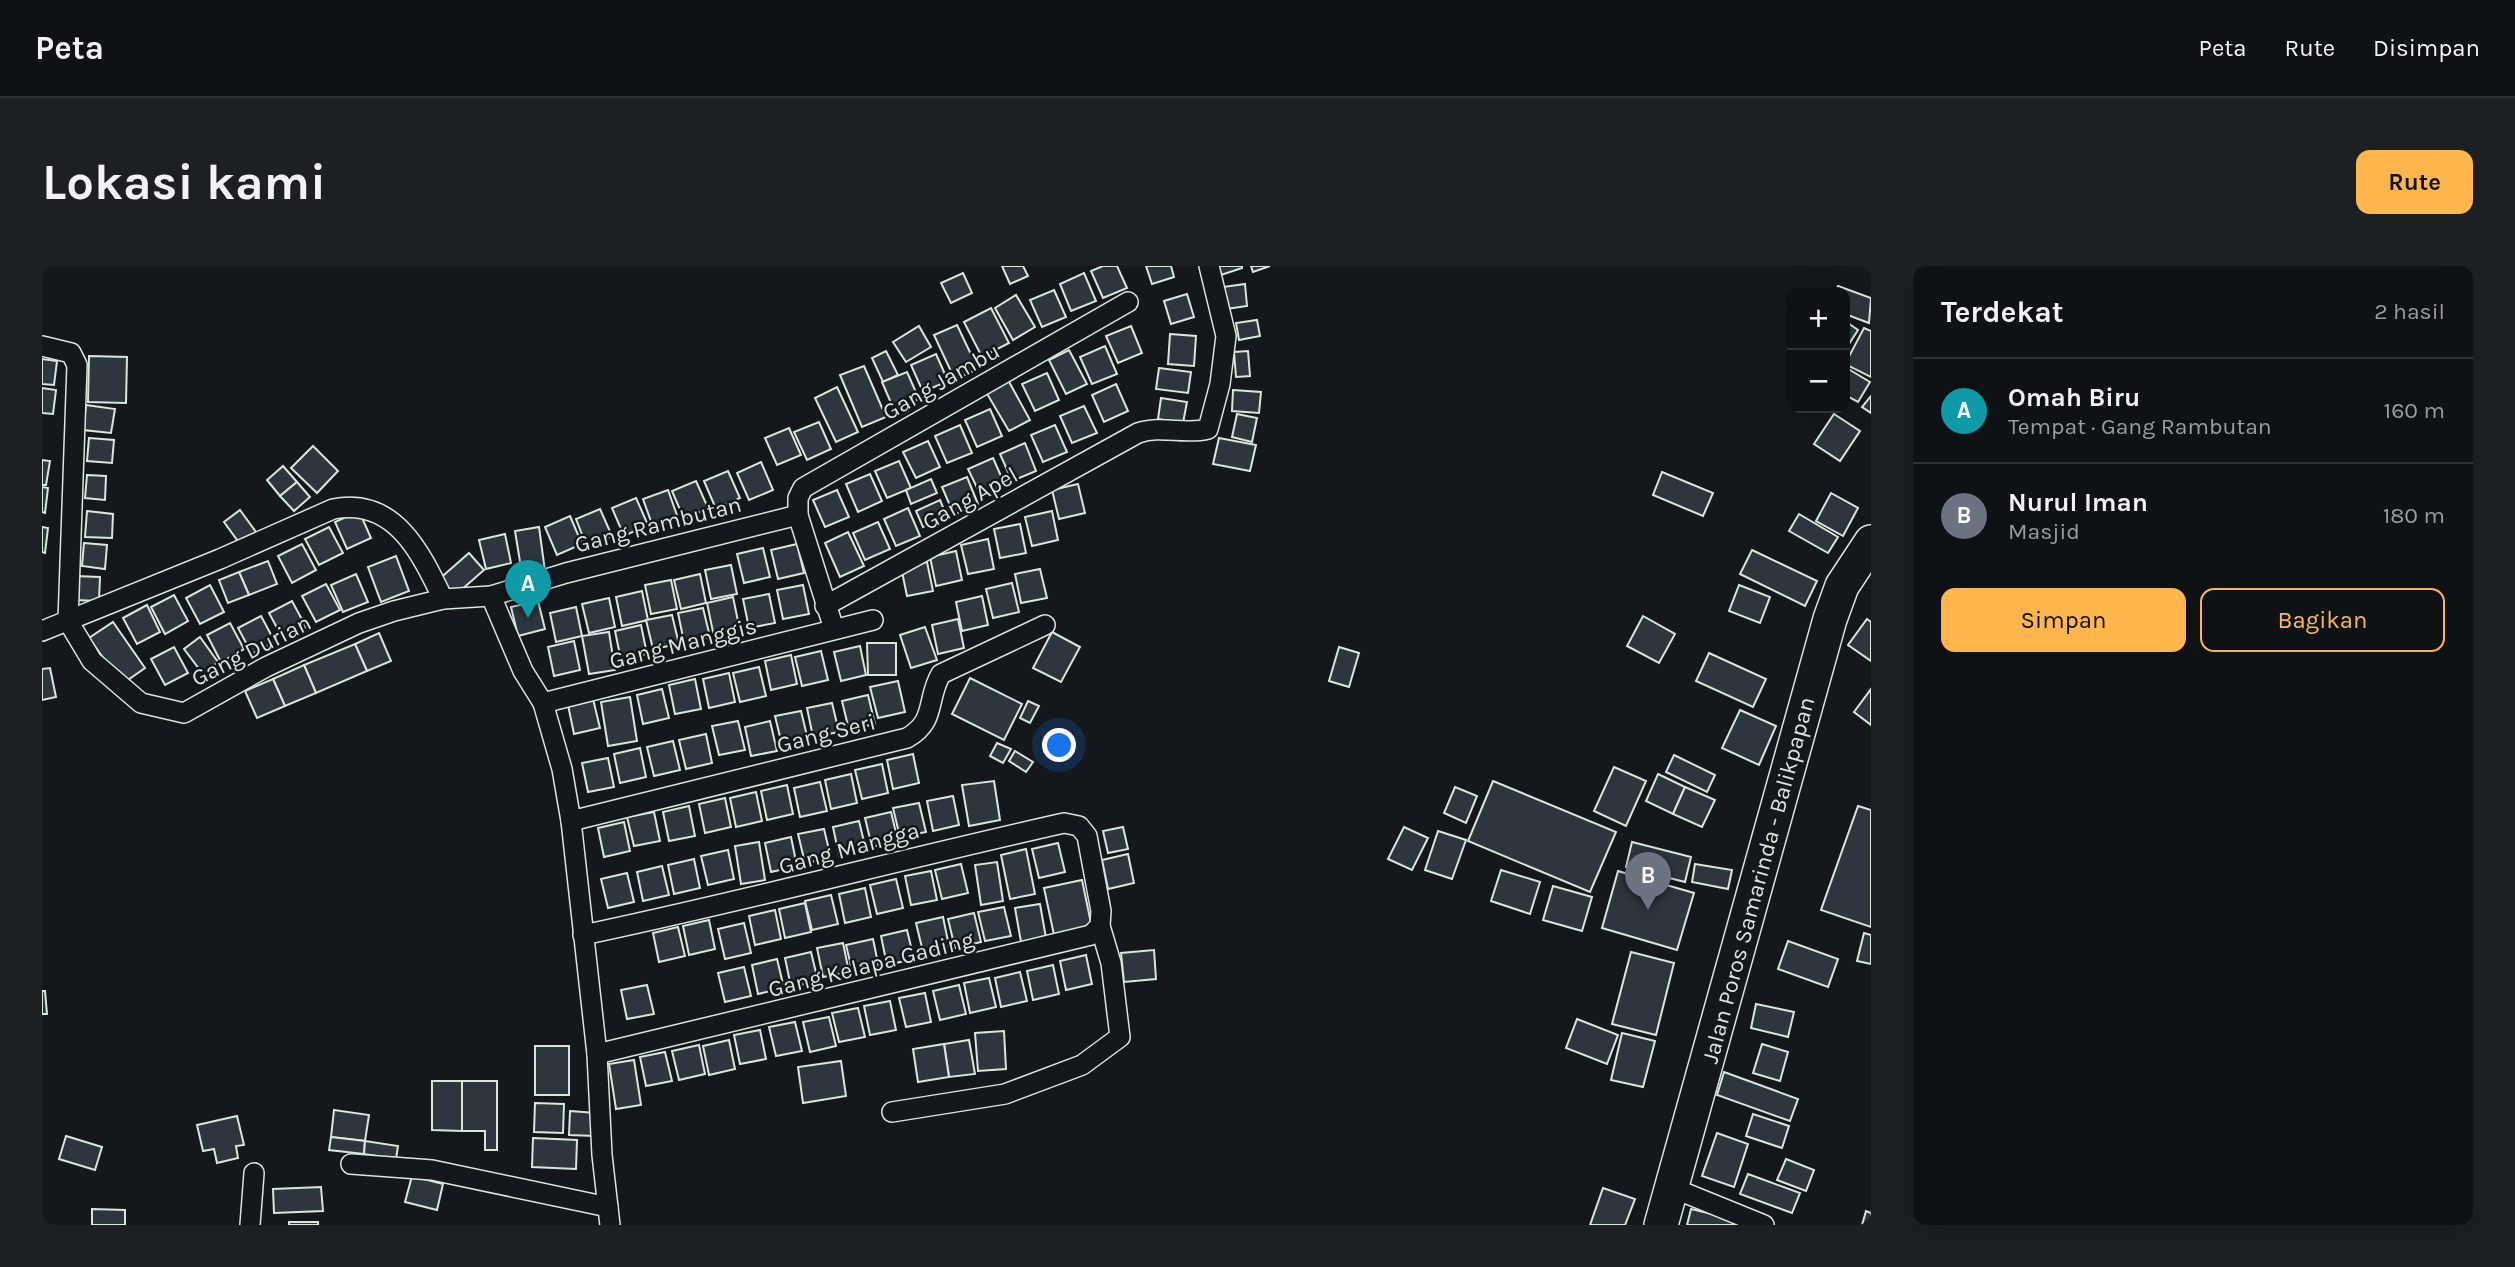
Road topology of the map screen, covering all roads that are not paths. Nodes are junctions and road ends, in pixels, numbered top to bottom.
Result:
1 (1209, 266) edge
2 (1128, 302) dead end
3 (42, 346) edge
4 (798, 515) junction
5 (1871, 542) edge
6 (491, 596) junction
7 (443, 599) junction
8 (825, 606) junction
9 (873, 620) dead end
10 (68, 621) junction
11 (1045, 625) dead end
12 (834, 629) junction
13 (42, 631) edge
14 (543, 703) junction
15 (571, 821) junction
16 (1100, 926) junction
17 (583, 934) junction
18 (597, 1054) junction
19 (892, 1112) dead end
20 (351, 1164) dead end
21 (254, 1174) dead end
22 (1673, 1188) junction
23 (609, 1216) edge
24 (250, 1225) edge
25 (1661, 1225) edge
26 (1763, 1225) edge

1 - 8 street, Gang Apel
2 - 4 street, Gang Jambu
3 - 10 street
4 - 6 street, Gang Rambutan
4 - 8 street
5 - 22 highway, Jalan Poros Samarinda - Balikpapan
6 - 7 street, Gang Durian
6 - 14 street
7 - 10 street, Gang Durian
7 - 10 street
8 - 12 street
9 - 12 street, Gang Manggis
10 - 13 street
11 - 15 street, Gang Seri
12 - 14 street, Gang Manggis
14 - 15 street
15 - 17 street
16 - 17 street, Gang Mangga
16 - 18 street, Gang Kelapa Gading
16 - 19 street
17 - 18 street
18 - 23 street
20 - 23 street
21 - 24 street
22 - 25 highway, Jalan Poros Samarinda - Balikpapan
22 - 26 street

